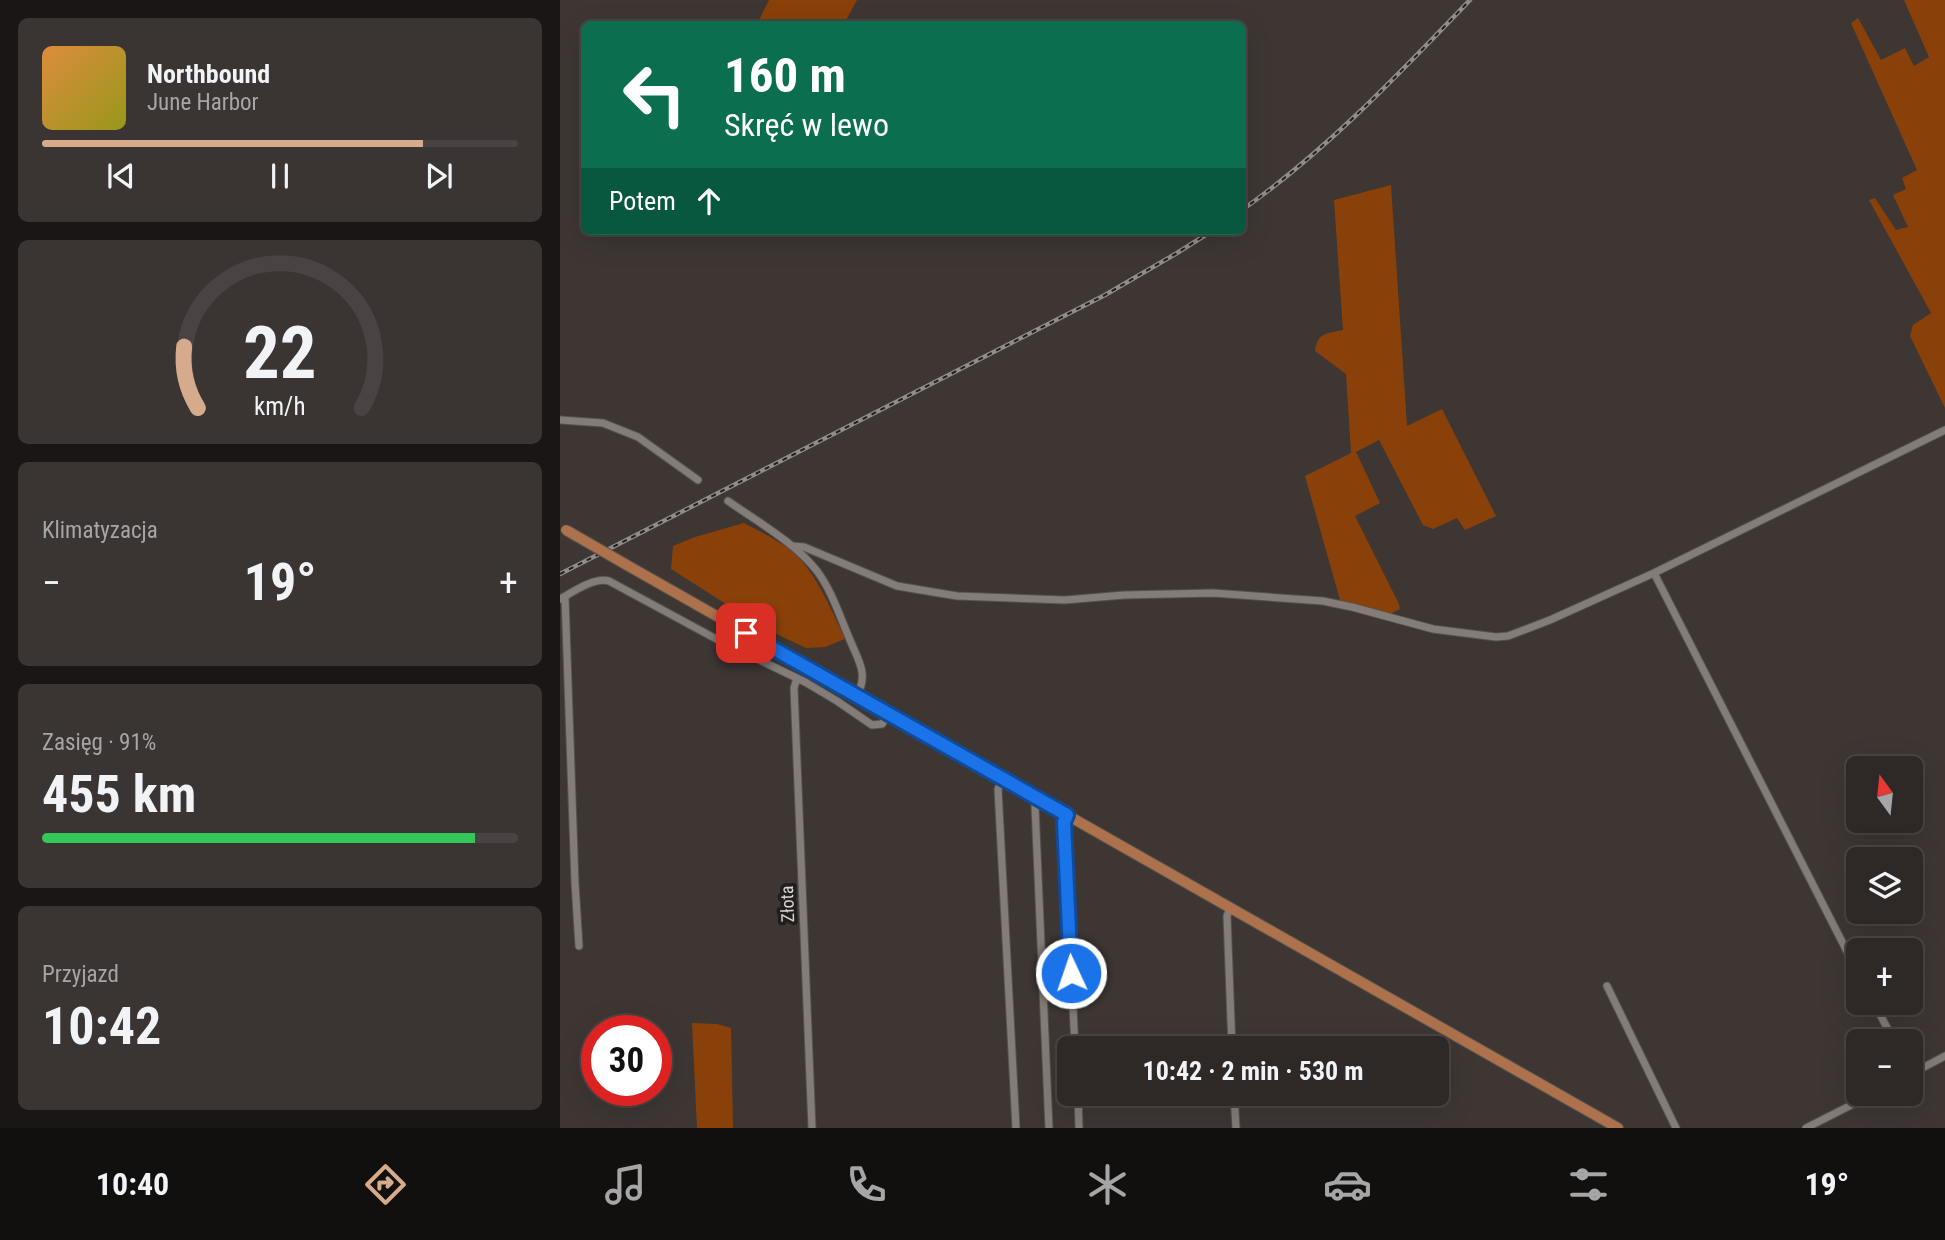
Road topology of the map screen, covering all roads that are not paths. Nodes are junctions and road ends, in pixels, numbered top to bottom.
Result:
1 (560, 420) edge
2 (1945, 429) edge
3 (698, 480) dead end
4 (728, 501) dead end
5 (563, 529) edge
6 (792, 547) junction
7 (1654, 573) junction
8 (562, 598) edge
9 (797, 678) junction
10 (857, 695) junction
11 (889, 713) junction
12 (1003, 779) junction
13 (1038, 798) junction
14 (1067, 815) junction
15 (1230, 908) junction
16 (579, 946) dead end
17 (1846, 949) edge
18 (1607, 986) dead end
19 (1074, 1036) edge
20 (1232, 1036) edge
21 (1945, 1056) edge
22 (1923, 1068) edge
23 (1078, 1106) edge
24 (1235, 1106) edge
25 (1849, 1106) edge
26 (812, 1128) edge
27 (1016, 1128) edge
28 (1049, 1128) edge
29 (1079, 1128) edge
30 (1236, 1128) edge
31 (1618, 1128) edge
32 (1676, 1128) edge
33 (1806, 1128) edge

1 - 3 street
2 - 7 street
4 - 6 street
5 - 10 main road, bridge
6 - 7 street
6 - 10 street
7 - 17 street
8 - 9 street
8 - 16 street
9 - 11 street
9 - 26 street, Złota
10 - 11 main road
11 - 12 main road
12 - 13 main road
12 - 27 street
13 - 14 main road
13 - 28 street
14 - 15 main road
14 - 19 street
15 - 20 street
15 - 31 main road
18 - 32 street
21 - 22 street
23 - 29 street
24 - 30 street
25 - 33 street

